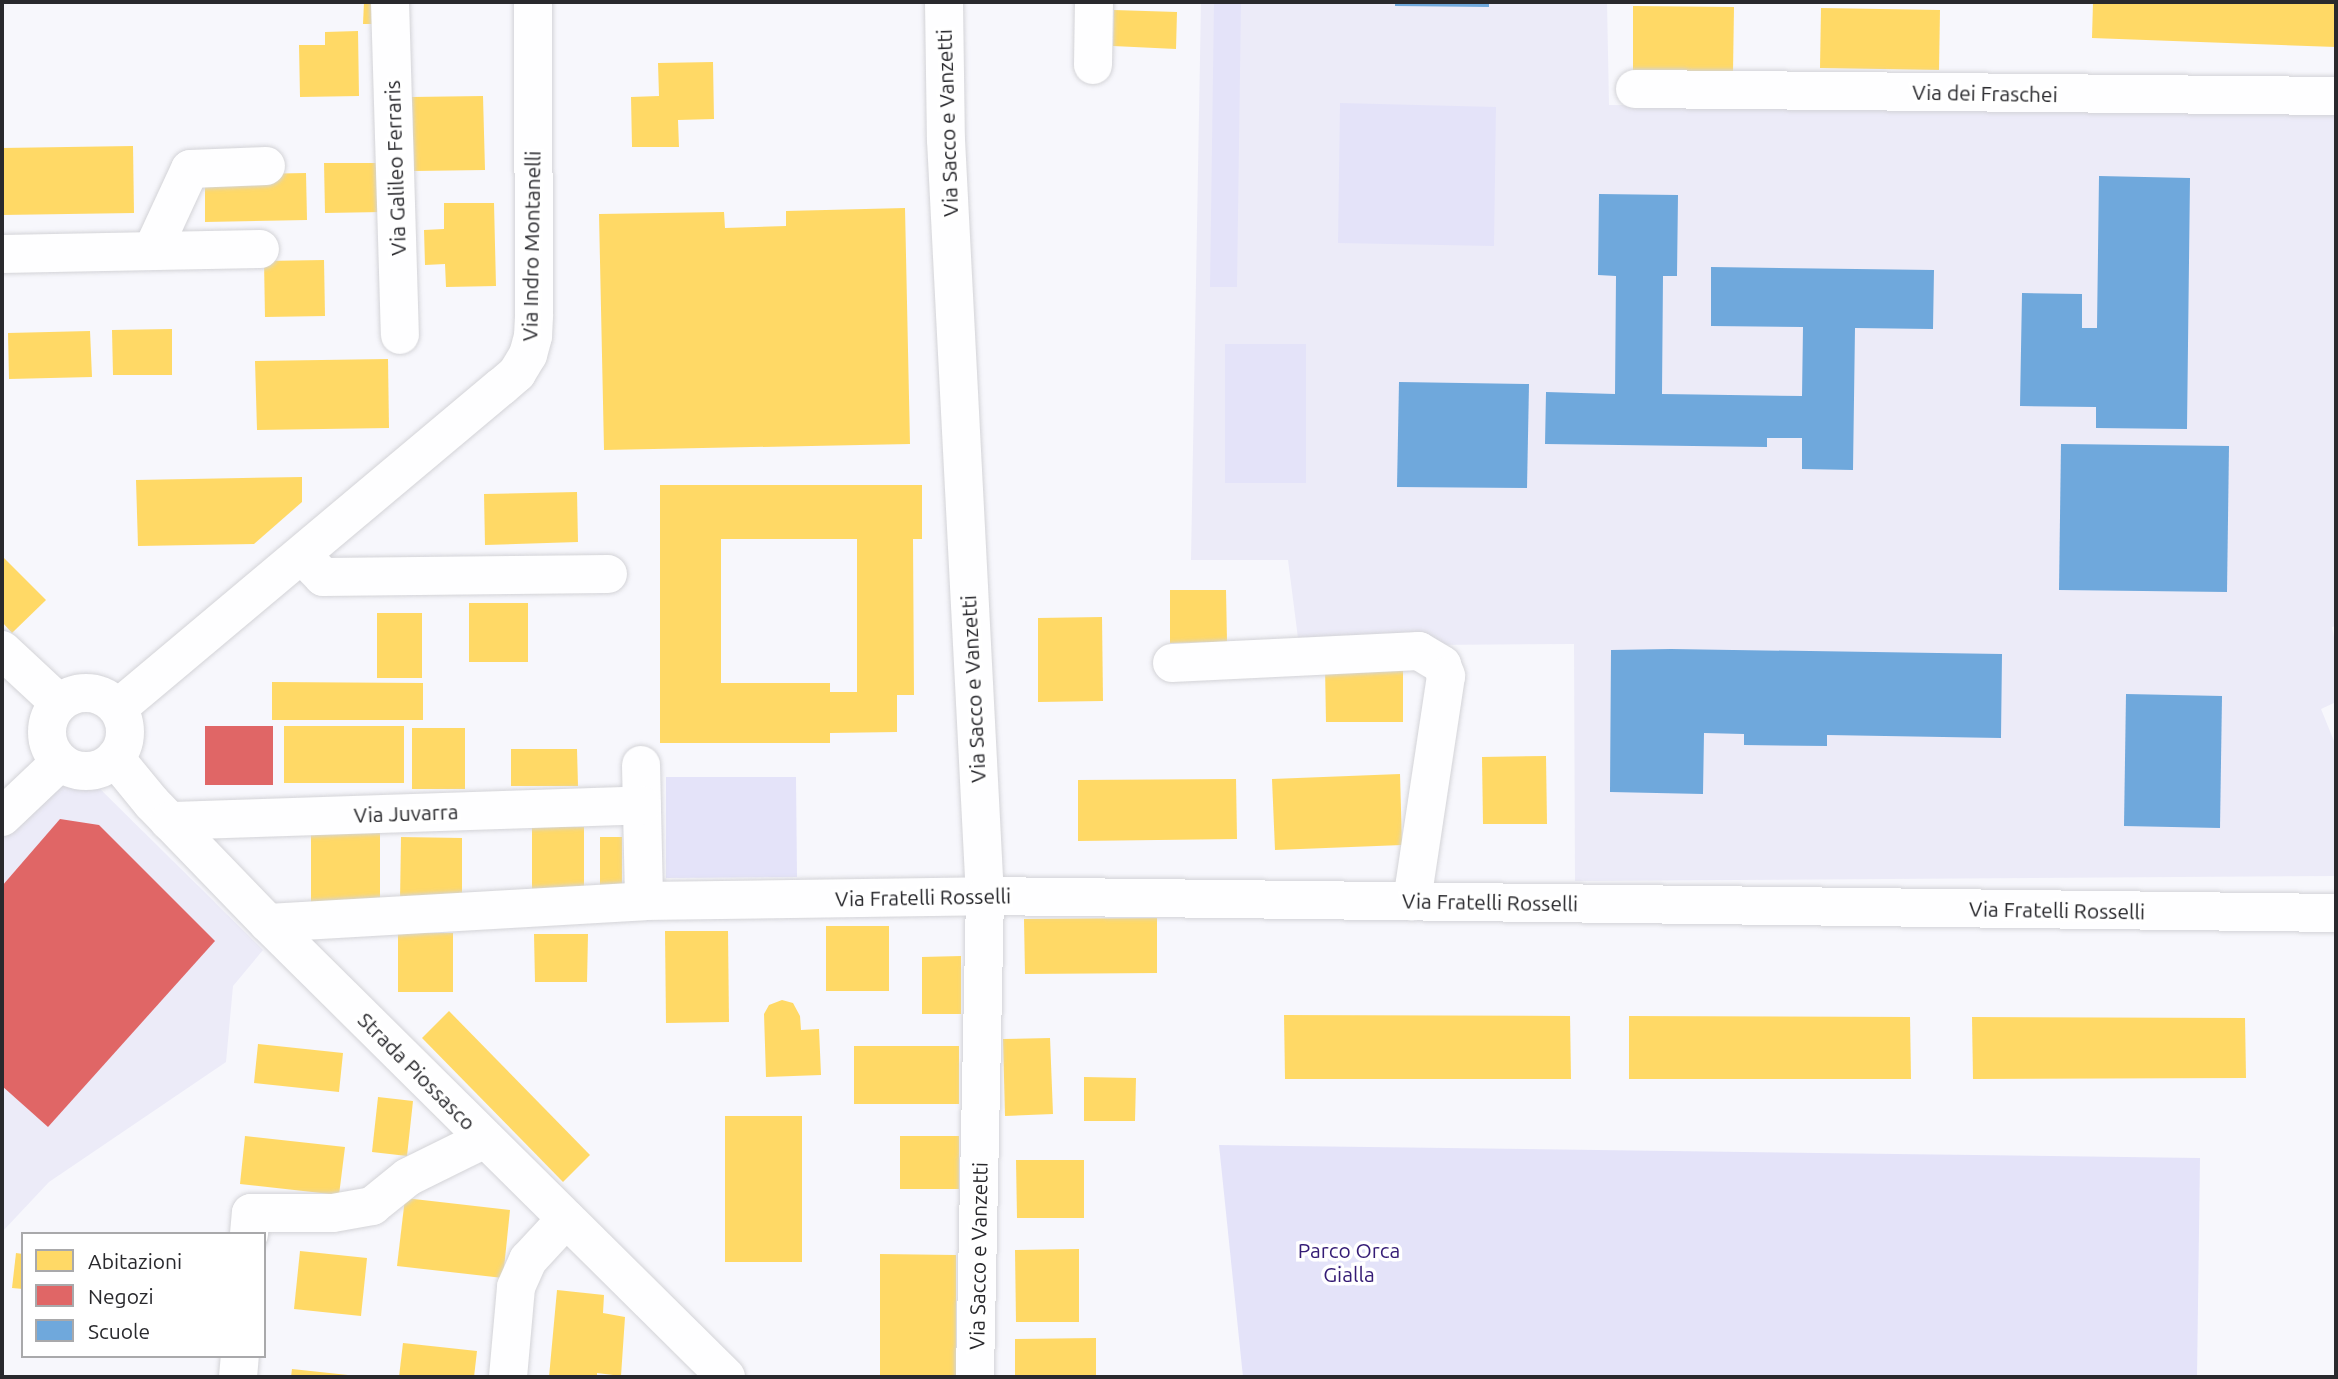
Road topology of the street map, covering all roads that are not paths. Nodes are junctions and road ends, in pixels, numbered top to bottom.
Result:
1 (390, 2) edge
2 (533, 2) edge
3 (944, 2) edge
4 (1094, 2) edge
5 (1093, 65) dead end
6 (1635, 89) dead end
7 (2336, 96) edge
8 (266, 166) dead end
9 (260, 249) dead end
10 (152, 251) junction
11 (2, 254) edge
12 (400, 335) dead end
13 (302, 555) junction
14 (608, 574) dead end
15 (2, 650) edge
16 (1172, 663) dead end
17 (59, 703) junction
18 (118, 708) junction
19 (116, 758) junction
20 (60, 762) junction
21 (641, 765) dead end
22 (642, 804) junction
23 (2, 817) edge
24 (169, 821) junction
25 (985, 896) junction
26 (644, 901) junction
27 (1412, 901) junction
28 (2336, 914) edge
29 (268, 923) junction
30 (485, 1139) junction
31 (566, 1219) junction
32 (249, 1232) edge
33 (240, 1358) edge
34 (238, 1377) edge
35 (508, 1377) edge
36 (726, 1377) edge
37 (975, 1377) edge

1 - 12 street, Via Galileo Ferraris
2 - 13 street, Via Indro Montanelli
3 - 25 street, Via Sacco e Vanzetti
4 - 5 street
6 - 7 street, Via dei Fraschei
8 - 10 street
9 - 10 street
10 - 11 street
13 - 14 street
13 - 18 street, Via Indro Montanelli
15 - 17 street
16 - 27 street
17 - 18 street
17 - 20 street
18 - 19 street
19 - 20 street
19 - 24 street, Strada Piossasco
20 - 23 street
21 - 22 street
22 - 24 street, Via Juvarra
22 - 26 street
24 - 29 street, Strada Piossasco
25 - 26 street, Via Fratelli Rosselli
25 - 27 street, Via Fratelli Rosselli
25 - 37 street, Via Sacco e Vanzetti
26 - 29 street, Via Fratelli Rosselli
27 - 28 street, Via Fratelli Rosselli
29 - 30 street, Strada Piossasco
30 - 31 street, Strada Piossasco
30 - 32 street
31 - 35 street
31 - 36 street, Strada Piossasco
33 - 34 street

